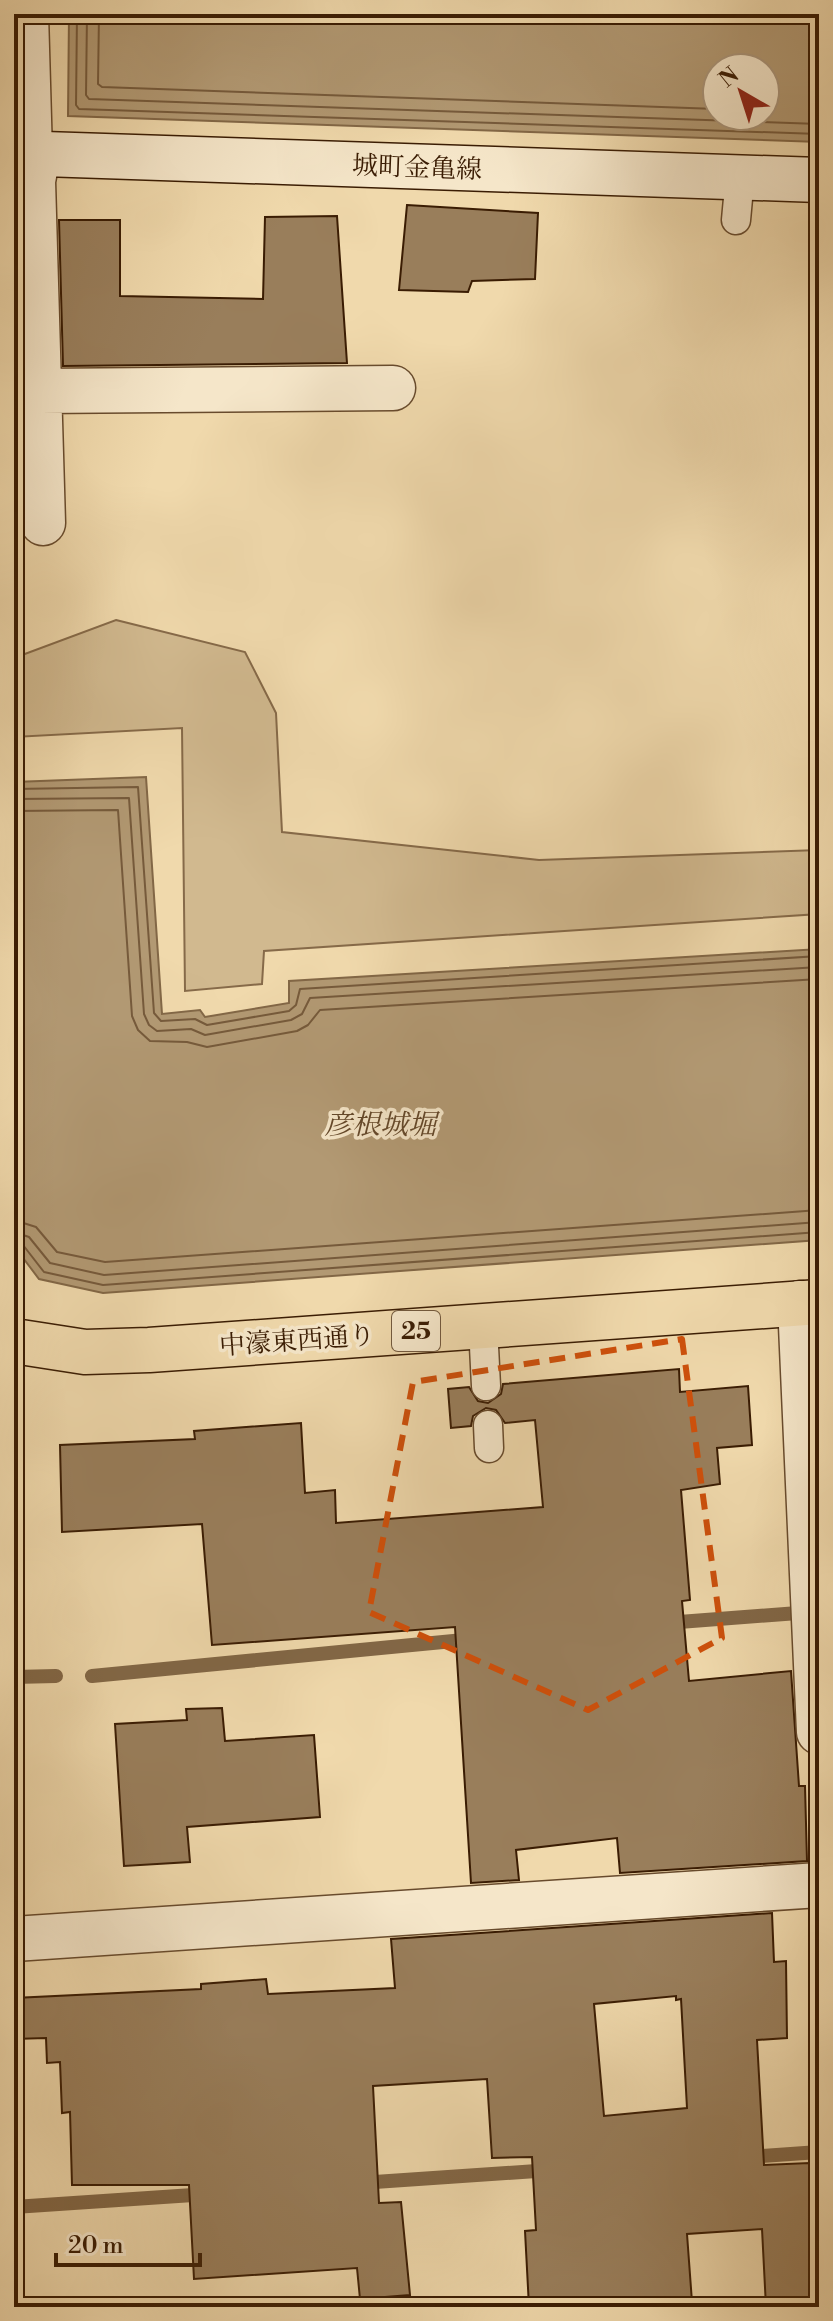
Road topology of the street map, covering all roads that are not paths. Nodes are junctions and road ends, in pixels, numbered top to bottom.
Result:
1 (34, 14) edge
2 (26, 154) edge
3 (740, 177) junction
4 (819, 180) edge
5 (736, 220) dead end
6 (393, 388) dead end
7 (40, 391) junction
8 (43, 523) dead end
9 (810, 1303) edge
10 (483, 1327) junction
11 (14, 1341) edge
12 (486, 1386) dead end
13 (819, 1732) edge
14 (819, 1885) edge
15 (14, 1939) edge

1 - 2 lane
2 - 3 street, 城町金亀線
2 - 7 street
3 - 4 street, 城町金亀線
3 - 5 lane
6 - 7 street
7 - 8 street
9 - 10 main road, 中濠東西通り / 25
9 - 13 street
10 - 11 main road, 中濠東西通り / 25
10 - 12 lane
14 - 15 street

